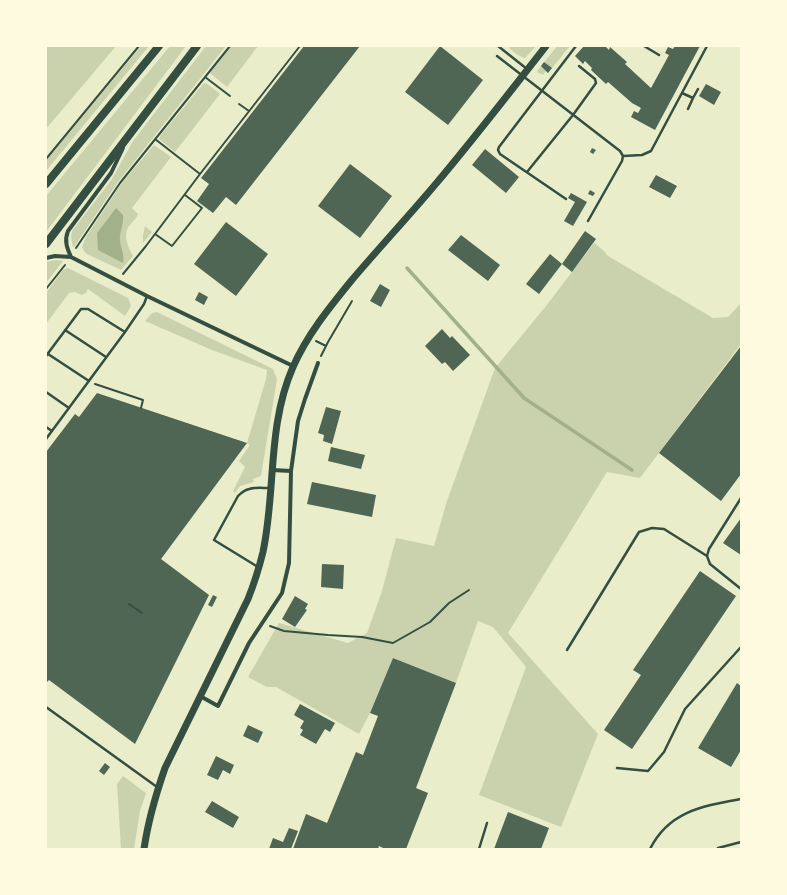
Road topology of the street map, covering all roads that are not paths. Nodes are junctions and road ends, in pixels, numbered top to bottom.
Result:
1 (159, 46) edge
2 (197, 46) edge
3 (498, 46) edge
4 (546, 46) edge
5 (576, 46) edge
6 (644, 46) edge
7 (707, 46) edge
8 (659, 55) dead end
9 (497, 56) dead end
10 (579, 66) dead end
11 (528, 69) junction
12 (523, 76) junction
13 (698, 89) dead end
14 (542, 91) junction
15 (682, 92) junction
16 (693, 98) junction
17 (688, 110) dead end
18 (573, 115) junction
19 (127, 137) junction
20 (623, 156) junction
21 (527, 172) junction
22 (46, 184) edge
23 (566, 199) dead end
24 (588, 221) dead end
25 (46, 244) edge
26 (70, 257) junction
27 (46, 258) edge
28 (147, 296) junction
29 (65, 330) junction
30 (125, 332) junction
31 (47, 355) edge
32 (106, 357) junction
33 (318, 362) road end
34 (293, 366) junction
35 (88, 381) junction
36 (46, 392) edge
37 (69, 408) junction
38 (46, 427) edge
39 (52, 431) junction
40 (46, 439) edge
41 (272, 470) junction
42 (291, 471) junction
43 (270, 488) junction
44 (741, 498) edge
45 (707, 556) junction
46 (259, 567) junction
47 (741, 589) edge
48 (741, 646) edge
49 (567, 650) dead end
50 (200, 696) junction
51 (46, 707) edge
52 (617, 768) dead end
53 (158, 788) junction
54 (741, 799) edge
55 (487, 823) dead end
56 (741, 842) edge
57 (718, 848) dead end
58 (144, 849) edge
59 (479, 849) edge
60 (650, 849) edge

1 - 22 main road
2 - 19 main road
3 - 11 lane
4 - 11 street
5 - 14 lane
6 - 8 lane
7 - 15 lane
9 - 12 lane
10 - 18 lane
11 - 12 street
12 - 14 lane
12 - 34 street
13 - 16 lane
14 - 18 lane
14 - 21 lane
15 - 16 lane
15 - 20 lane
16 - 17 lane
18 - 20 lane
18 - 21 lane
19 - 25 main road
19 - 26 street
20 - 24 lane
21 - 23 lane
26 - 27 street
26 - 28 street
28 - 30 lane
28 - 34 street
29 - 30 lane
29 - 31 lane
29 - 32 lane
30 - 32 lane
31 - 35 lane
32 - 35 lane
33 - 42 street
34 - 41 street
35 - 37 lane
36 - 37 lane
37 - 39 lane
38 - 39 lane
39 - 40 lane
41 - 42 street
41 - 43 street
42 - 50 street
43 - 46 street
43 - 46 lane
44 - 45 lane
45 - 47 lane
45 - 49 lane
46 - 50 street
48 - 52 lane
50 - 53 street
51 - 53 lane
53 - 58 street
54 - 60 lane
55 - 59 lane
56 - 57 lane

